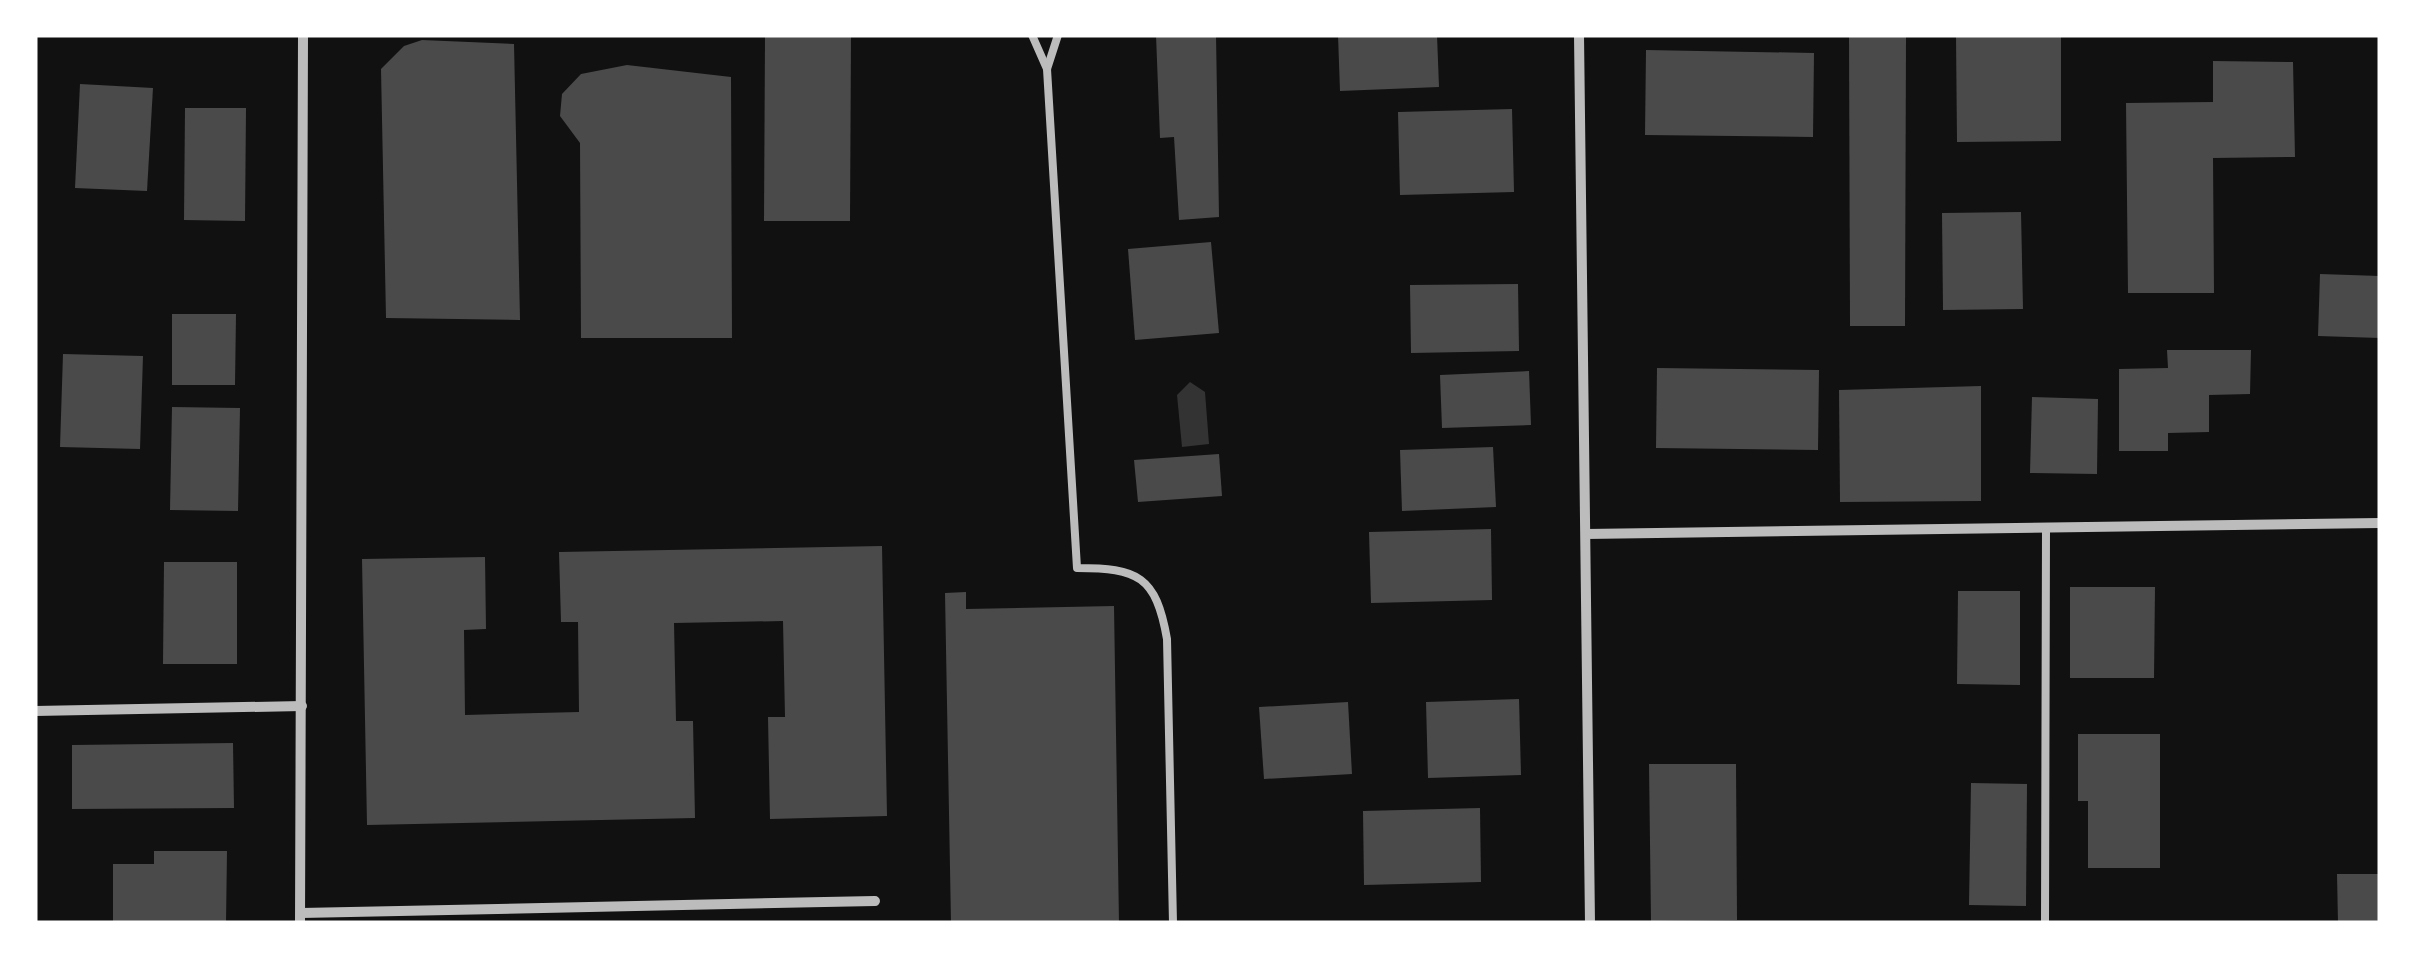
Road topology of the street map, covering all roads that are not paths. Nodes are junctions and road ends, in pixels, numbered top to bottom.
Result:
1 (303, 35) edge
2 (1032, 35) edge
3 (1058, 35) edge
4 (1579, 35) edge
5 (1048, 69) junction
6 (2380, 523) edge
7 (2046, 528) junction
8 (1586, 534) junction
9 (302, 706) junction
10 (35, 711) edge
11 (876, 901) dead end
12 (300, 918) edge
13 (1172, 923) edge
14 (1590, 923) edge
15 (2045, 923) edge

1 - 9 street
2 - 5 lane
3 - 5 lane
4 - 8 street
5 - 13 lane
6 - 7 street
7 - 8 street
7 - 15 lane
8 - 14 street
9 - 10 street
9 - 12 street
11 - 12 street

